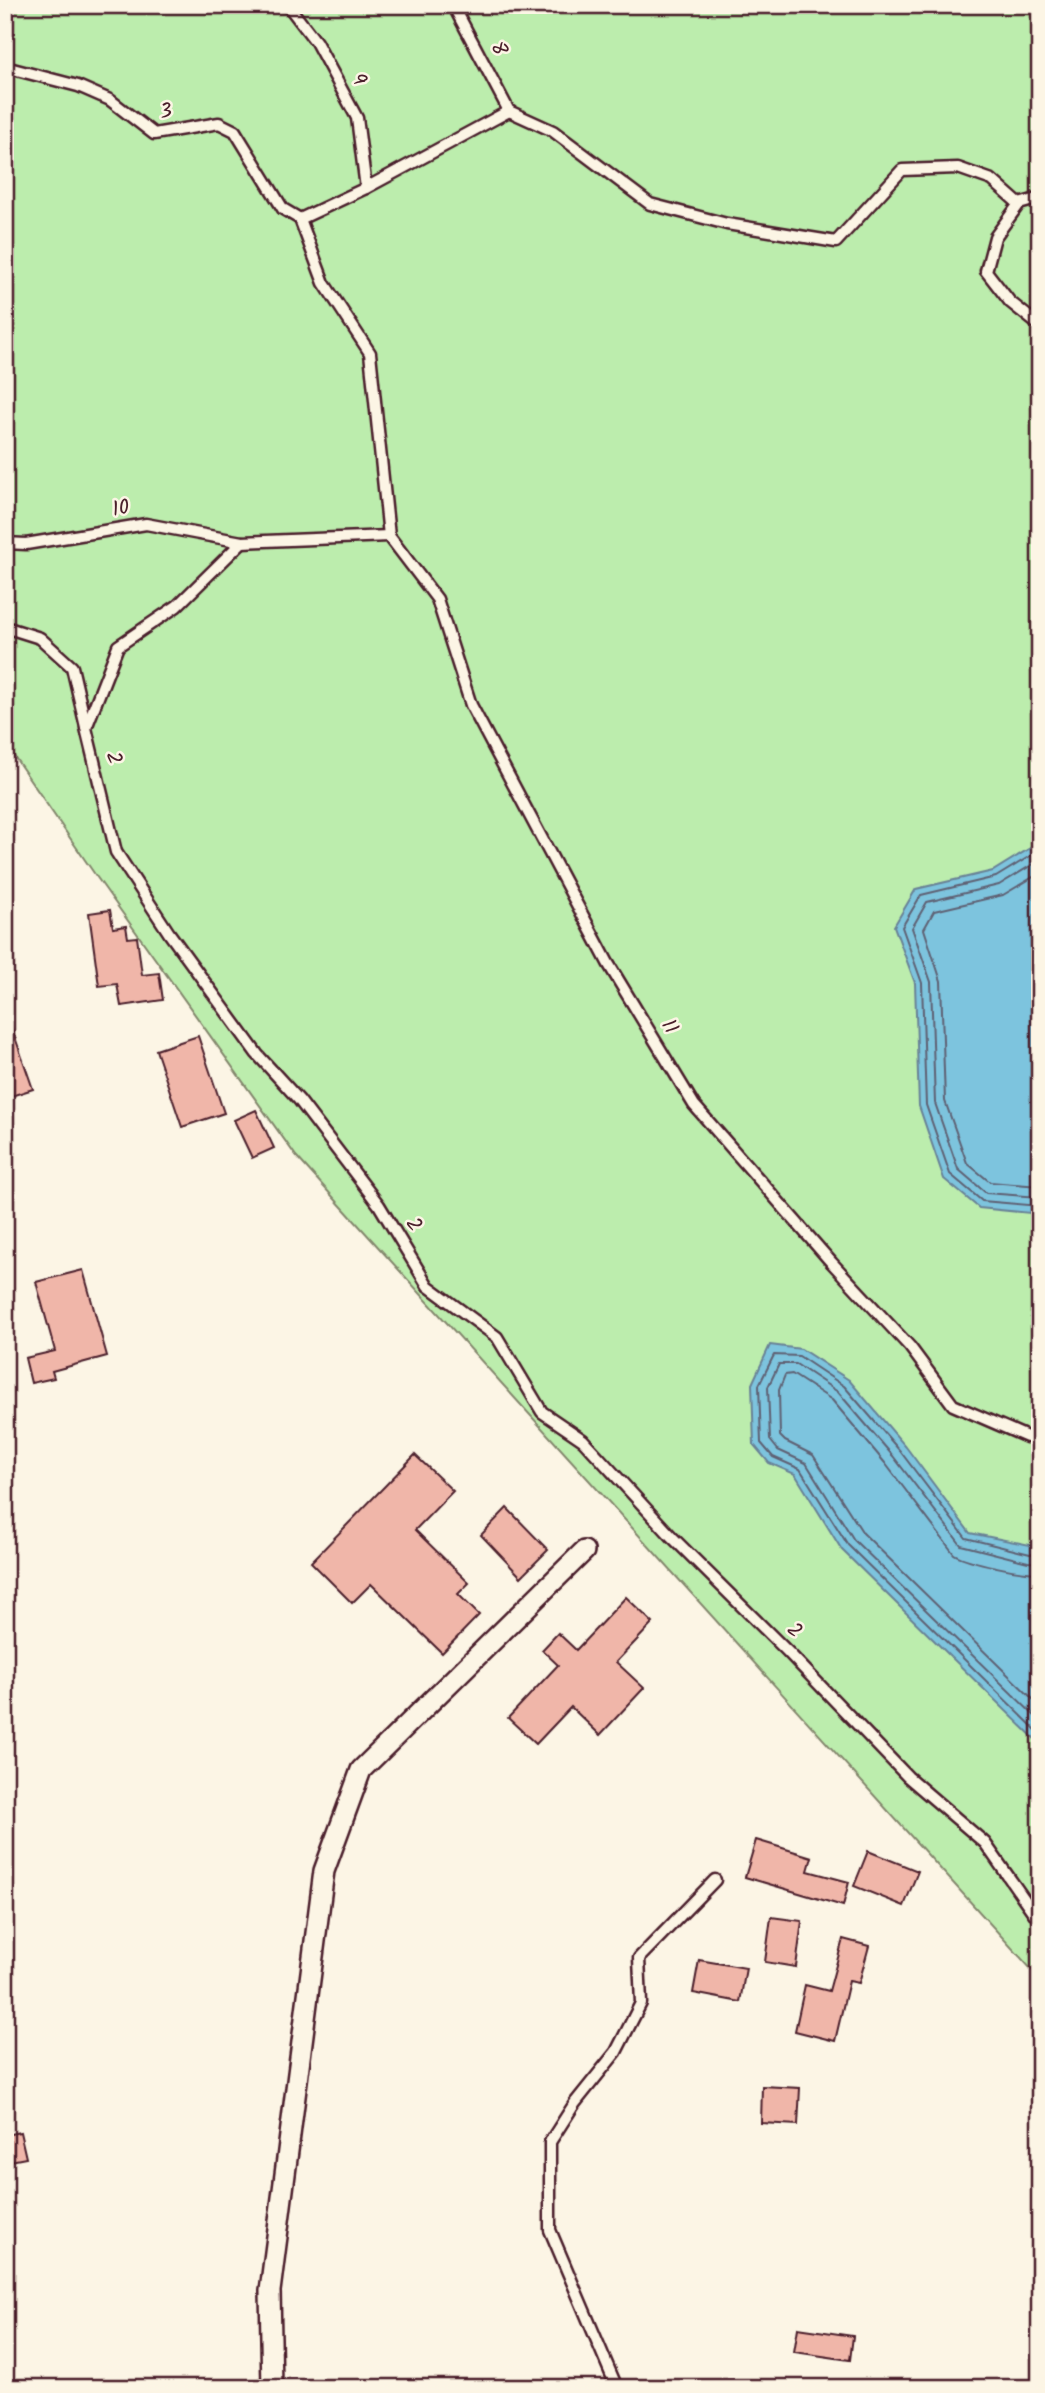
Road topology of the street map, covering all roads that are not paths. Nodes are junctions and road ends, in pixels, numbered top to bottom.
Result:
1 (285, 5) edge
2 (453, 5) edge
3 (5, 67) edge
4 (509, 111) junction
5 (366, 188) junction
6 (1040, 198) edge
7 (1019, 204) junction
8 (300, 219) junction
9 (1040, 326) edge
10 (389, 536) junction
11 (242, 542) junction
12 (5, 543) edge
13 (5, 627) edge
14 (86, 728) junction
15 (1040, 1435) edge
16 (584, 1551) dead end
17 (715, 1880) dead end
18 (1040, 1922) edge
19 (272, 2388) edge
20 (617, 2388) edge

1 - 5 lane, 9
2 - 4 lane, 8
3 - 8 lane, 3
4 - 5 lane
4 - 7 lane
5 - 8 lane
6 - 7 lane
7 - 9 lane
8 - 10 lane
10 - 11 lane, 10
10 - 15 lane, 11
11 - 12 lane, 10
11 - 14 lane, 2
13 - 14 lane
14 - 18 lane, 2
16 - 19 street
17 - 20 lane

